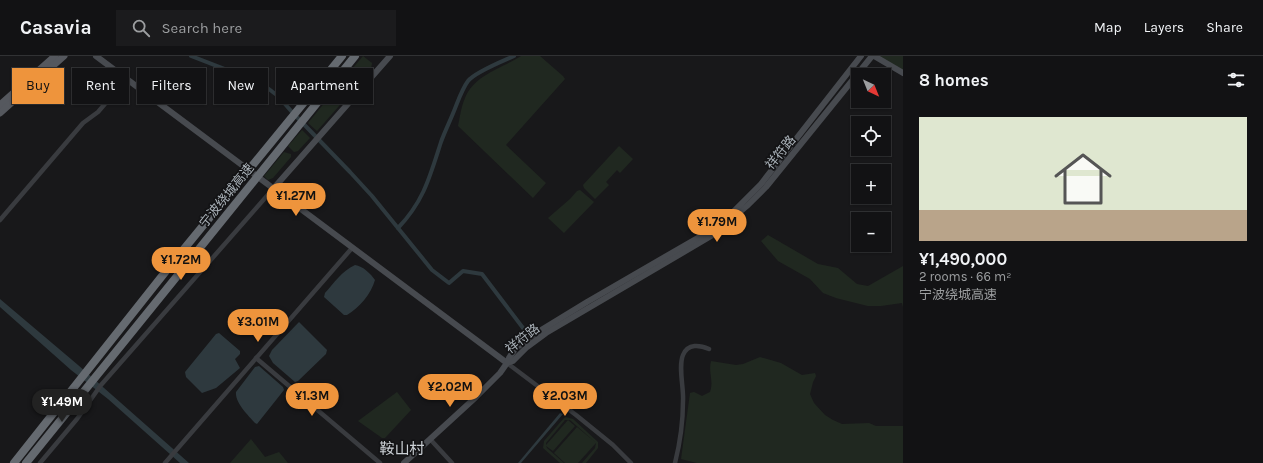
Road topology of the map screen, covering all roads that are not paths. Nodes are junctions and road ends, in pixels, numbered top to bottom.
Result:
1 (55, 56) edge
2 (64, 56) edge
3 (96, 56) edge
4 (342, 56) edge
5 (355, 56) edge
6 (390, 56) edge
7 (861, 56) edge
8 (873, 56) edge
9 (113, 68) edge
10 (903, 73) edge
11 (129, 80) edge
12 (105, 104) edge
13 (0, 105) edge
14 (0, 112) edge
15 (273, 189) junction
16 (0, 220) edge
17 (352, 248) junction
18 (709, 349) dead end
19 (256, 358) junction
20 (507, 364) junction
21 (54, 414) junction
22 (430, 439) junction
23 (407, 462) edge
24 (9, 463) edge
25 (14, 463) edge
26 (26, 463) edge
27 (40, 463) edge
28 (164, 463) edge
29 (380, 463) edge
30 (452, 463) edge
31 (631, 463) edge
32 (675, 463) edge

1 - 13 main road
2 - 14 main road
3 - 9 main road
4 - 21 highway, 宁波绕城高速
5 - 26 highway, 宁波绕城高速
6 - 15 main road
7 - 20 main road, 祥符路
8 - 10 main road
8 - 20 main road, 祥符路
11 - 15 main road
12 - 16 street
15 - 17 main road
15 - 27 street
17 - 19 street
17 - 20 main road
18 - 32 street
19 - 28 street
19 - 29 street
20 - 22 main road
20 - 31 street
21 - 24 highway
21 - 25 highway, 宁波绕城高速
22 - 23 main road
22 - 30 street

